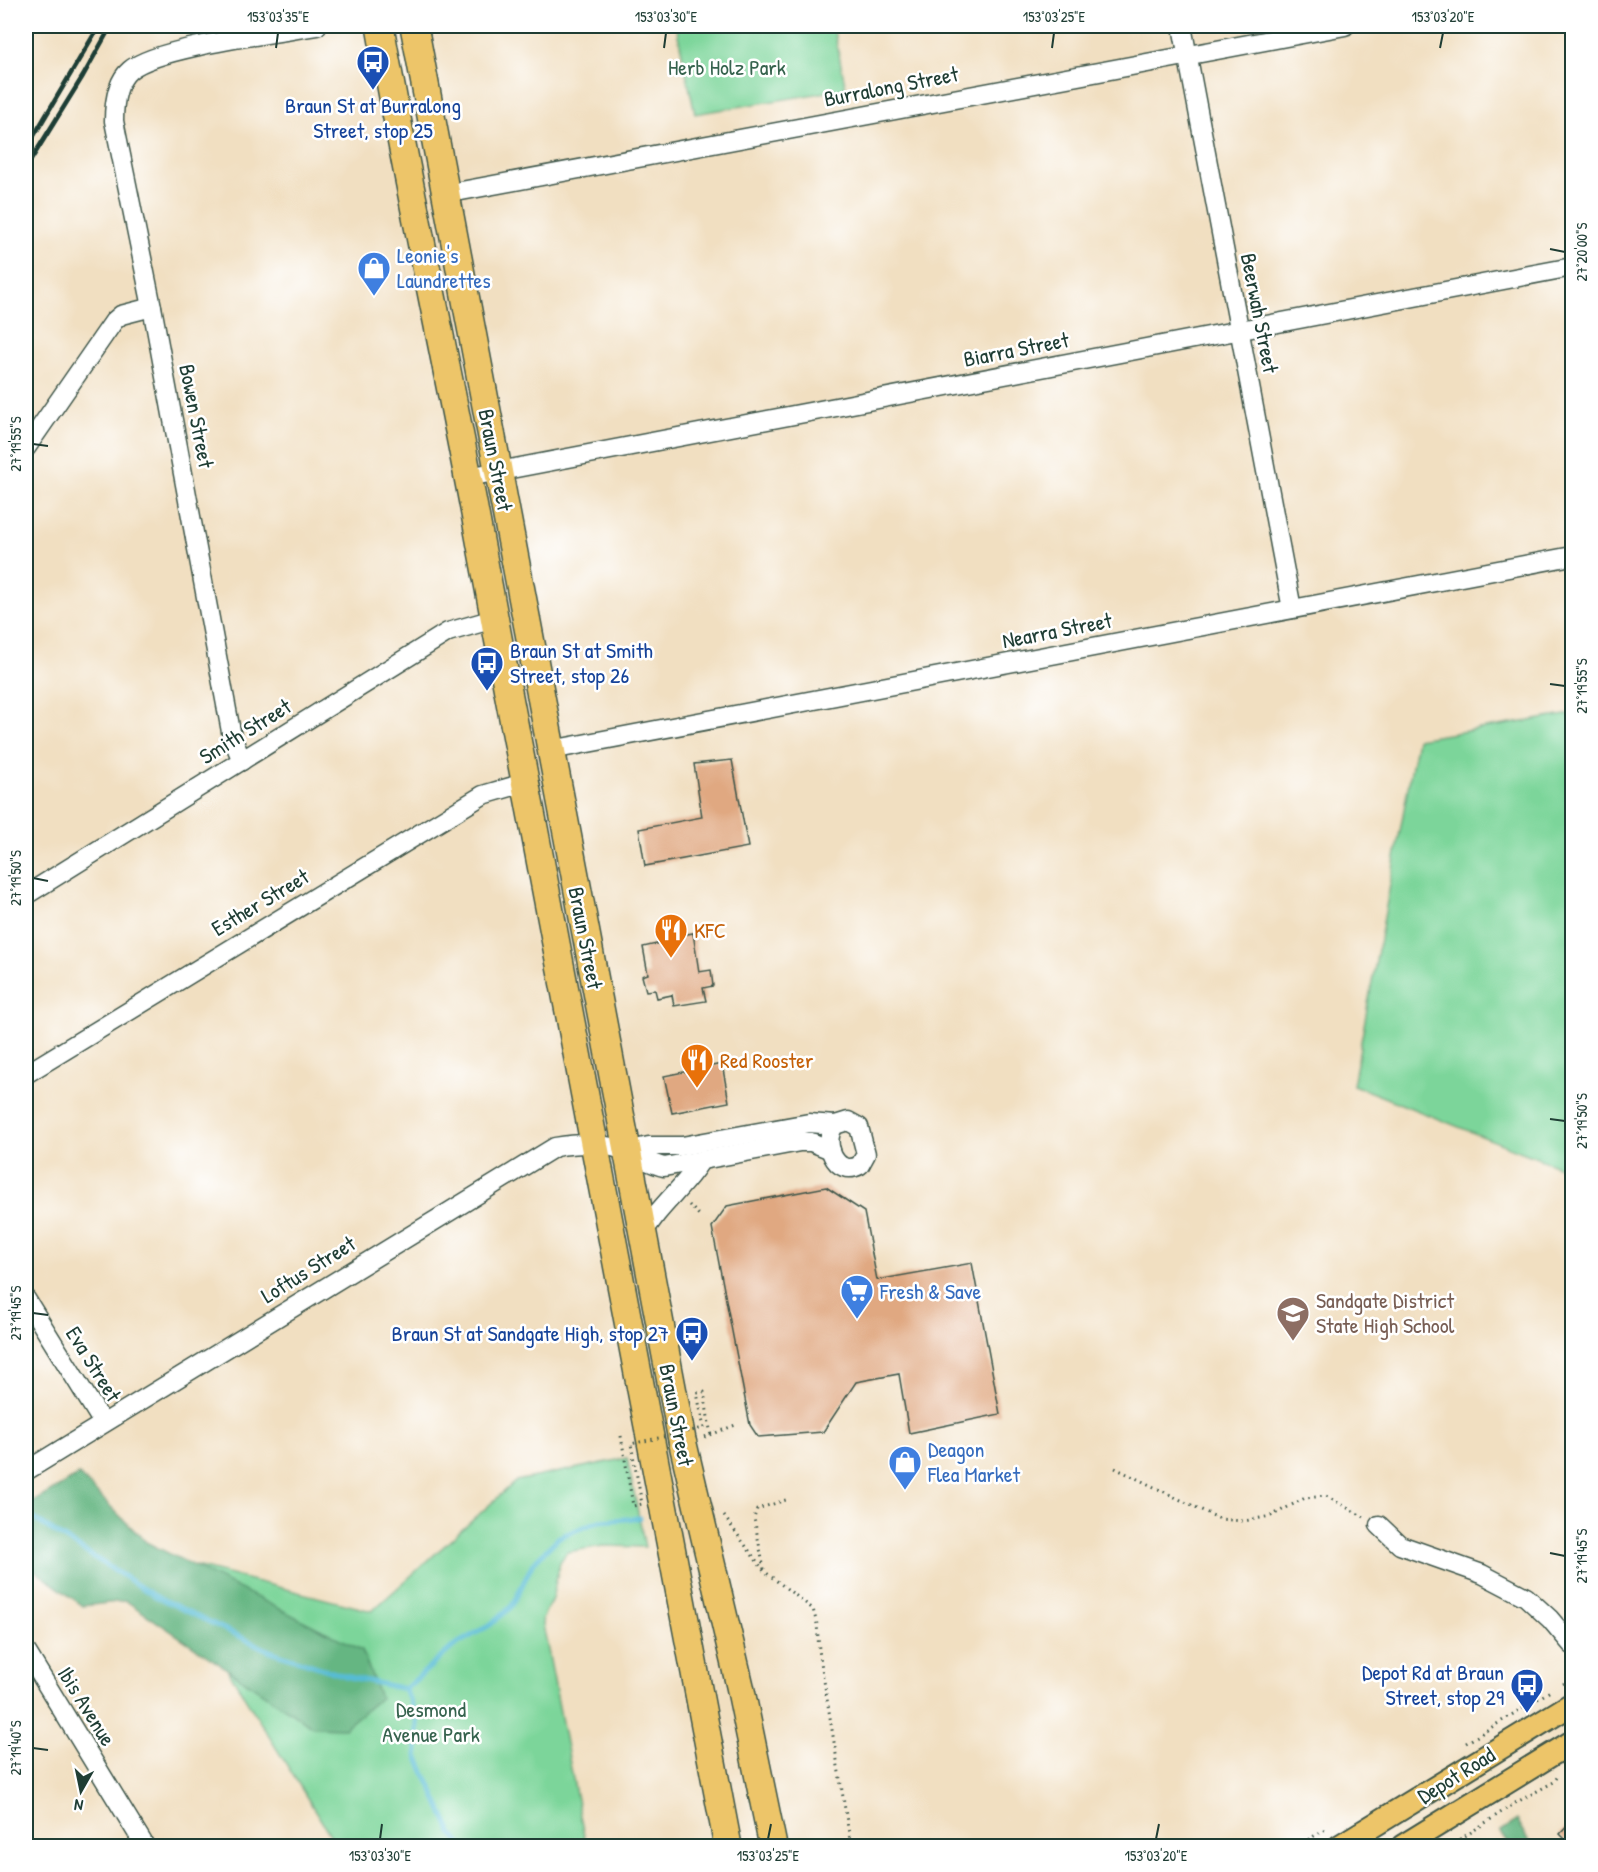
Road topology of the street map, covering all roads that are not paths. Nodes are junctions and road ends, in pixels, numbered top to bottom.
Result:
1 (316, 26) edge
2 (380, 26) edge
3 (414, 26) edge
4 (1182, 26) edge
5 (1345, 26) edge
6 (1188, 55) junction
7 (445, 194) junction
8 (1572, 267) edge
9 (152, 307) junction
10 (1239, 332) junction
11 (26, 448) edge
12 (499, 470) junction
13 (468, 477) junction
14 (1572, 556) edge
15 (1292, 609) junction
16 (494, 619) junction
17 (551, 750) junction
18 (242, 761) junction
19 (524, 783) junction
20 (26, 894) edge
21 (26, 1074) edge
22 (835, 1125) junction
23 (592, 1143) junction
24 (831, 1150) junction
25 (626, 1151) junction
26 (700, 1162) junction
27 (642, 1236) junction
28 (26, 1299) edge
29 (103, 1423) junction
30 (26, 1471) edge
31 (1379, 1525) road end
32 (1572, 1645) edge
33 (26, 1651) edge
34 (1572, 1704) edge
35 (1572, 1742) edge
36 (145, 1846) edge
37 (728, 1846) edge
38 (773, 1846) edge
39 (1340, 1846) edge
40 (1403, 1846) edge

1 - 9 street, Bowen Street
2 - 13 highway, Braun Street
3 - 7 highway, Braun Street
4 - 6 street, Beerwah Street
5 - 6 street, Burralong Street
6 - 7 street, Burralong Street
6 - 10 street, Beerwah Street
7 - 12 highway, Braun Street
8 - 10 street, Biarra Street
9 - 11 street
9 - 18 street, Bowen Street
10 - 12 street, Biarra Street
10 - 15 street, Beerwah Street
12 - 13 street, Biarra Street
12 - 17 highway, Braun Street
13 - 16 highway, Braun Street
14 - 15 street, Nearra Street
15 - 17 street, Nearra Street
16 - 18 street, Smith Street
16 - 19 highway, Braun Street
17 - 25 highway, Braun Street
18 - 20 street, Smith Street
19 - 21 street, Esther Street
19 - 23 highway, Braun Street
22 - 24 street
22 - 24 street
22 - 25 street
23 - 25 street, Loftus Street
23 - 29 street, Loftus Street
23 - 37 highway, Braun Street
24 - 26 street
25 - 26 street
25 - 27 highway, Braun Street
26 - 27 street
27 - 38 highway, Braun Street
28 - 29 street, Eva Street
29 - 30 street, Loftus Street
31 - 32 street
33 - 36 street, Ibis Avenue
34 - 39 main road, Depot Road
35 - 40 main road, Depot Road

